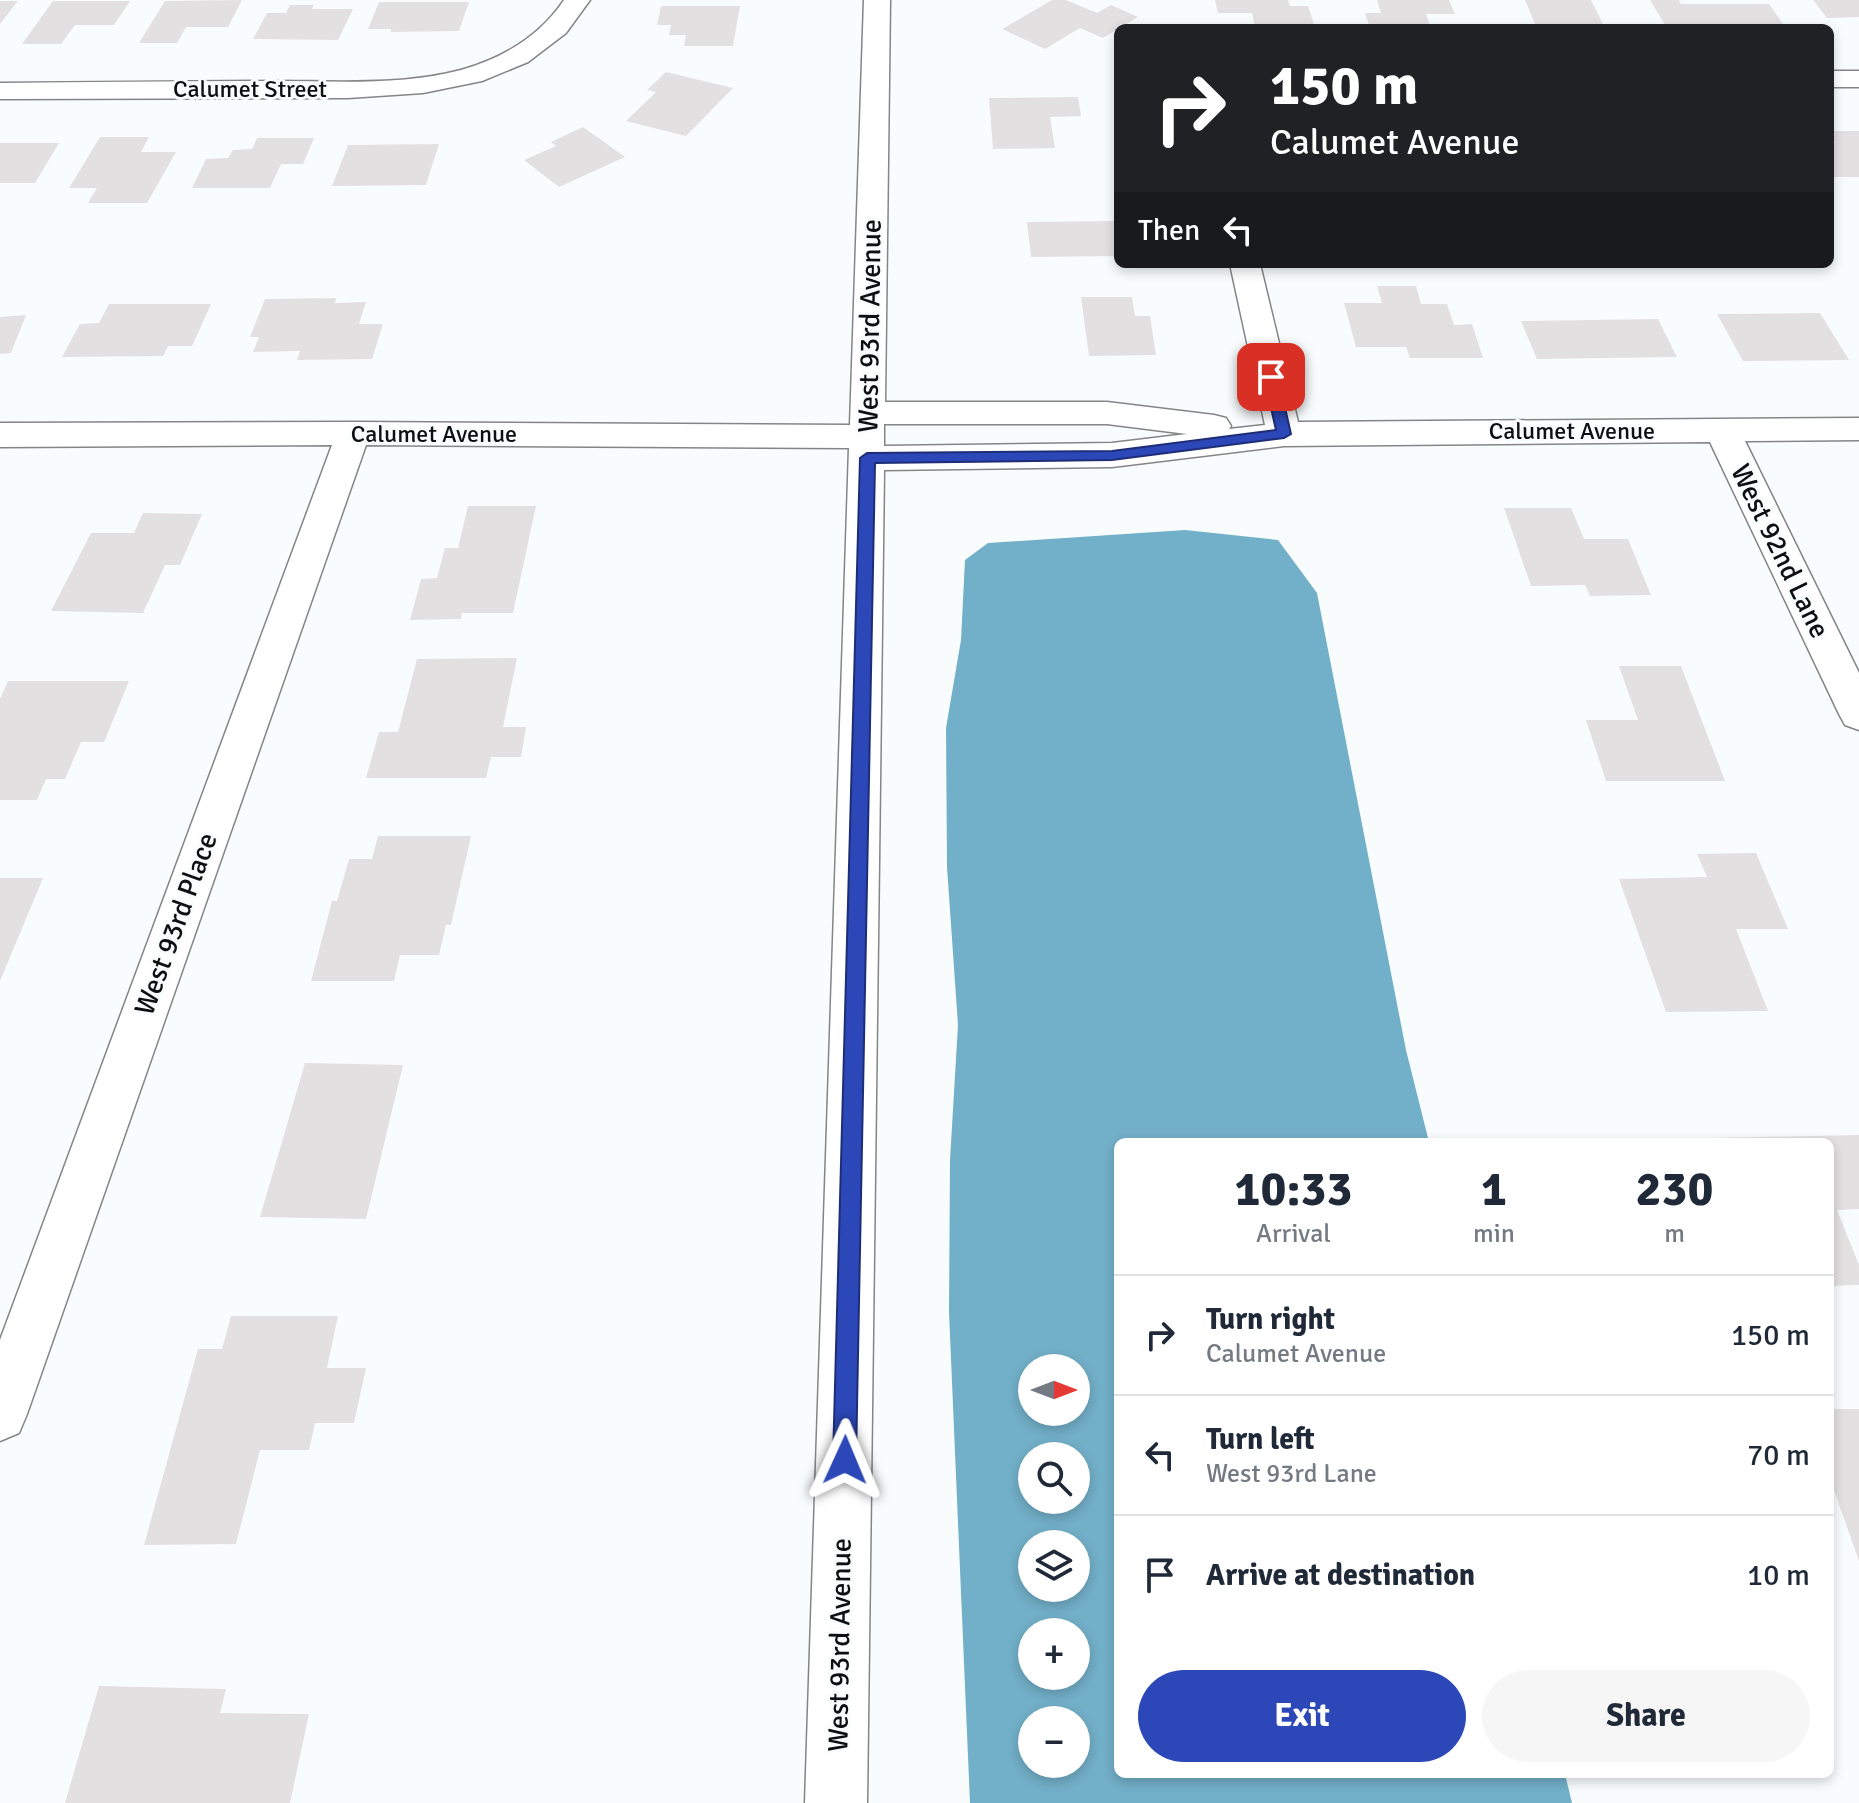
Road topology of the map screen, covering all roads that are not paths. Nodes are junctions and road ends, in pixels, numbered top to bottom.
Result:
1 (577, 0) edge
2 (877, 0) edge
3 (1834, 79) edge
4 (1859, 79) edge
5 (0, 91) edge
6 (1246, 268) edge
7 (1859, 429) edge
8 (1722, 430) junction
9 (353, 433) junction
10 (1284, 434) junction
11 (0, 435) edge
12 (868, 436) junction
13 (1859, 714) edge
14 (0, 1414) edge
15 (836, 1803) edge

1 - 5 street, Calumet Street
2 - 12 street, West 93rd Avenue
3 - 4 street
6 - 10 street
7 - 8 street, Calumet Avenue
8 - 10 street, Calumet Avenue
8 - 13 street, West 92nd Lane
9 - 11 street, Calumet Avenue
9 - 12 street, Calumet Avenue
9 - 14 street, West 93rd Place
10 - 12 street, Calumet Avenue
12 - 15 street, West 93rd Avenue

